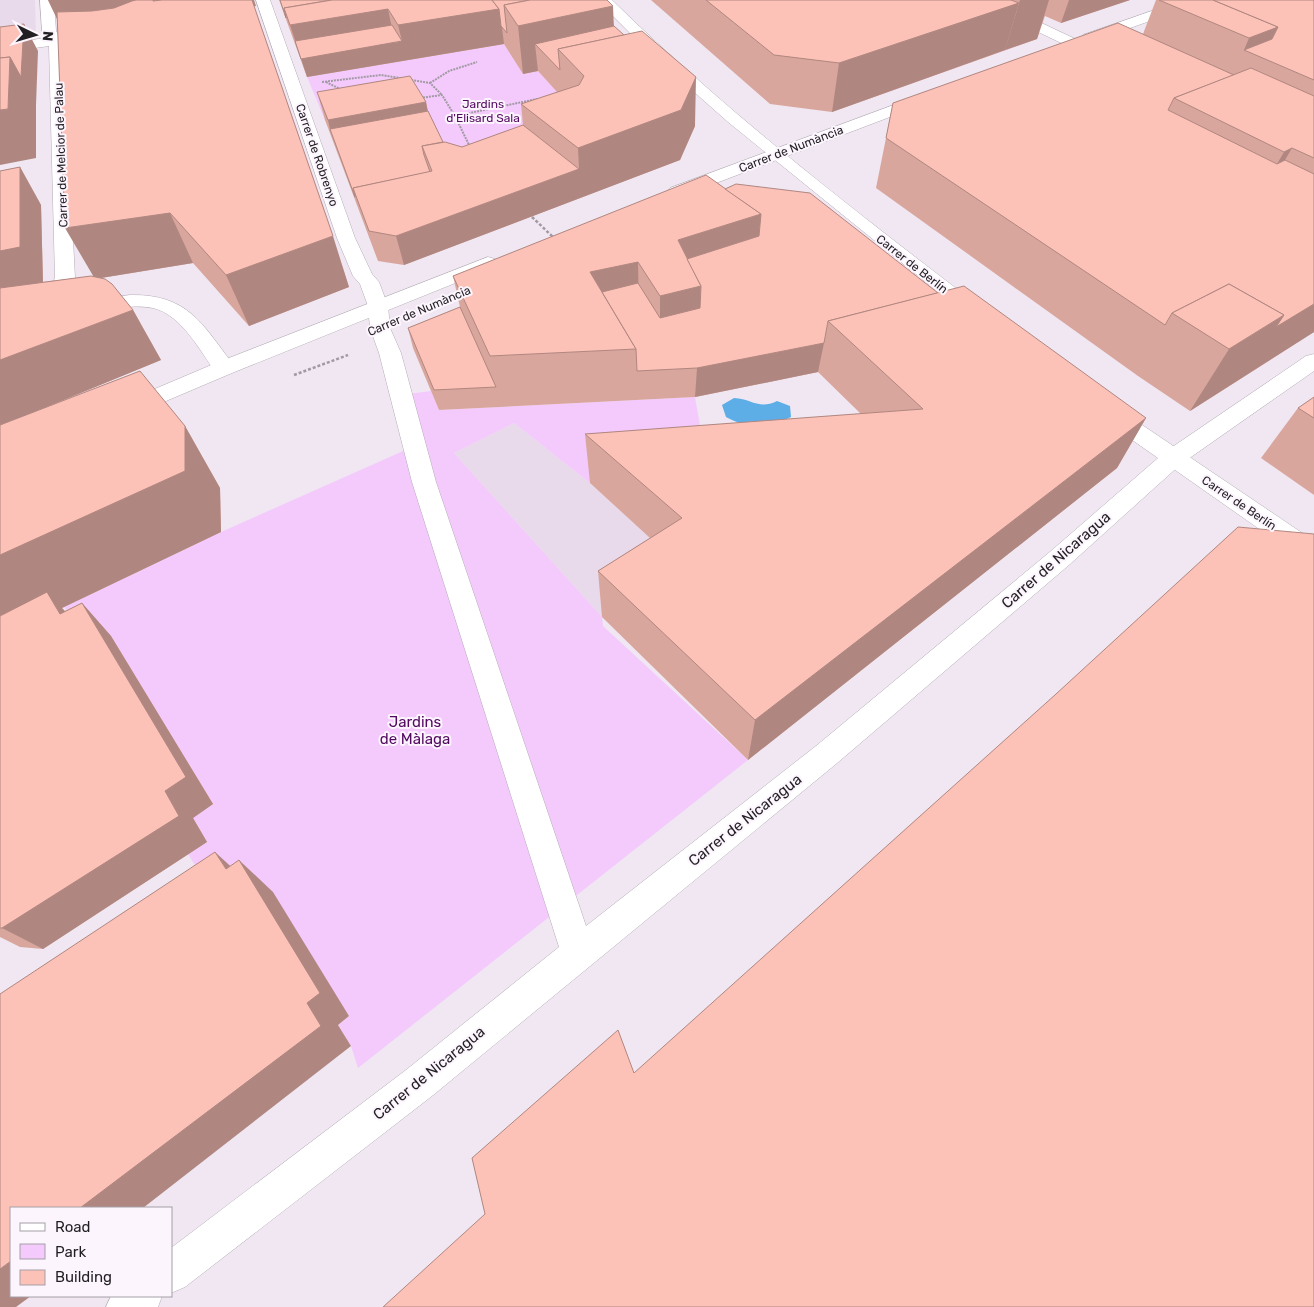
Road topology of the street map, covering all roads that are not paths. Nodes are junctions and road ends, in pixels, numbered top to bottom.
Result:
1 (47, 0) edge
2 (604, 0) edge
3 (982, 0) edge
4 (1196, 0) edge
5 (260, 6) edge
6 (283, 6) edge
7 (112, 32) edge
8 (55, 40) junction
9 (1073, 43) junction
10 (0, 49) edge
11 (1055, 50) edge
12 (1110, 61) edge
13 (936, 94) edge
14 (776, 154) junction
15 (656, 200) edge
16 (553, 237) edge
17 (378, 306) junction
18 (989, 323) edge
19 (1314, 361) edge
20 (224, 368) junction
21 (1091, 399) edge
22 (108, 418) edge
23 (1173, 458) junction
24 (1314, 554) edge
25 (578, 952) junction
26 (172, 1272) edge
27 (141, 1297) edge
28 (127, 1307) edge

1 - 8 street, Carrer de Melcior de Palau
2 - 14 street, Carrer de Berlín
3 - 9 street
4 - 9 street
5 - 6 street
5 - 17 street, Carrer de Robrenyo
7 - 8 street
8 - 10 street
8 - 20 street, Carrer de Melcior de Palau
9 - 11 street
9 - 12 street
13 - 14 street, Carrer de Numància
14 - 15 street, Carrer de Numància
14 - 18 street, Carrer de Berlín
16 - 17 street, Carrer de Numància
17 - 20 street, Carrer de Numància
17 - 25 street, Carrer de Robrenyo
19 - 23 street, Carrer de Nicaragua
20 - 22 street, Carrer de Numància
21 - 23 street, Carrer de Berlín
23 - 24 street, Carrer de Berlín
23 - 25 street, Carrer de Nicaragua
25 - 26 street, Carrer de Nicaragua
27 - 28 street

